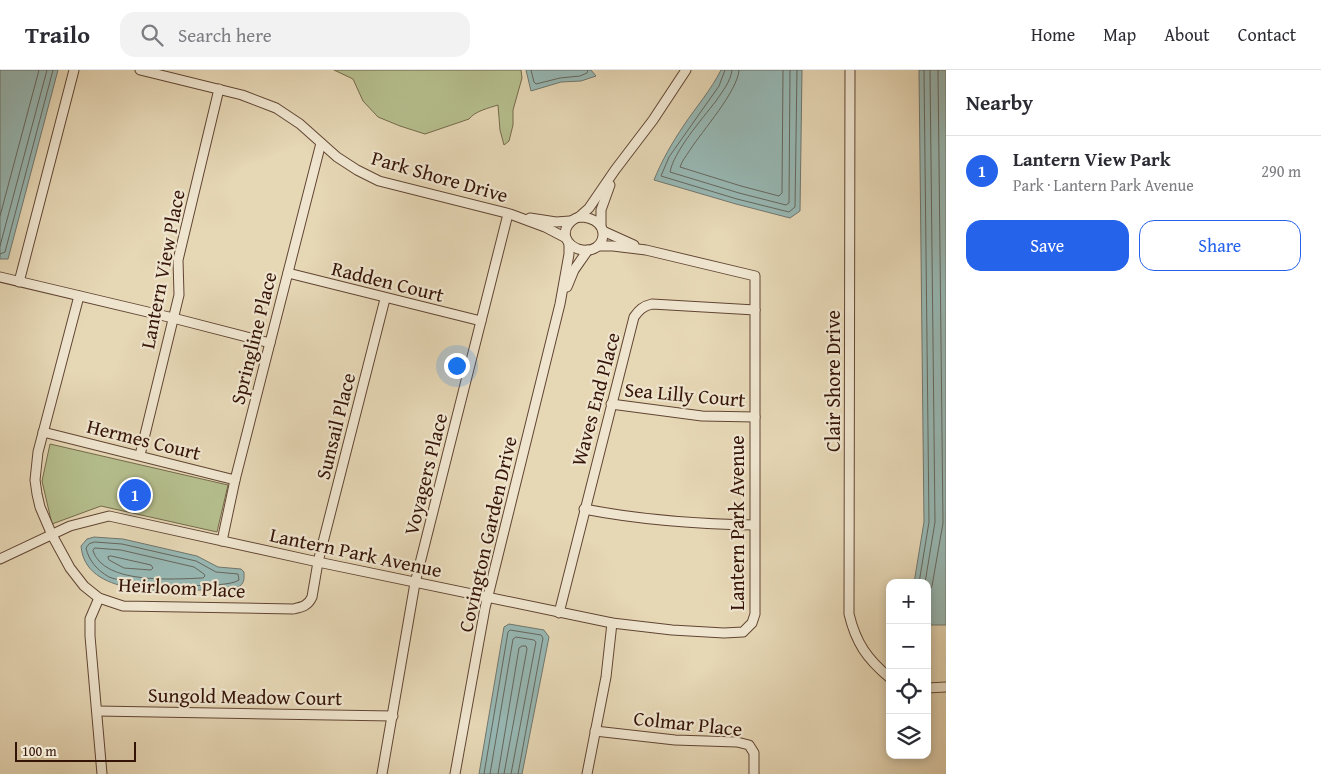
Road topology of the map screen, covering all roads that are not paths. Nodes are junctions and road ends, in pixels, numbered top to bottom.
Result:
1 (74, 70) edge
2 (140, 70) edge
3 (686, 70) edge
4 (850, 70) edge
5 (219, 89) junction
6 (321, 143) junction
7 (615, 170) junction
8 (508, 214) junction
9 (517, 217) junction
10 (579, 217) junction
11 (570, 221) junction
12 (602, 228) junction
13 (568, 241) junction
14 (598, 246) junction
15 (588, 250) junction
16 (646, 250) junction
17 (288, 273) junction
18 (0, 277) edge
19 (19, 282) junction
20 (79, 296) junction
21 (385, 299) junction
22 (560, 304) junction
23 (755, 310) junction
24 (173, 318) junction
25 (480, 321) junction
26 (270, 343) junction
27 (612, 404) junction
28 (755, 417) junction
29 (43, 432) junction
30 (140, 455) junction
31 (235, 480) junction
32 (584, 509) junction
33 (754, 524) junction
34 (52, 535) junction
35 (222, 541) junction
36 (0, 559) edge
37 (318, 562) junction
38 (415, 583) junction
39 (99, 598) junction
40 (488, 598) junction
41 (559, 613) junction
42 (612, 624) junction
43 (886, 675) edge
44 (946, 687) edge
45 (931, 688) edge
46 (97, 711) junction
47 (393, 716) junction
48 (595, 731) junction
49 (102, 774) edge
50 (382, 774) edge
51 (455, 774) edge
52 (587, 774) edge
53 (754, 774) edge

1 - 19 street
2 - 5 street, Park Shore Drive
3 - 7 street
4 - 43 street, Clair Shore Drive
5 - 6 street, Park Shore Drive
5 - 24 street, Lantern View Place
6 - 8 street, Park Shore Drive
6 - 17 street, Springline Place
7 - 10 street
7 - 12 street
8 - 9 street, Park Shore Drive
8 - 25 street, Voyagers Place
9 - 11 street, Park Shore Drive
9 - 13 street, Park Shore Drive
10 - 11 street
10 - 12 street
11 - 13 street, Covington Garden Drive
12 - 14 street
12 - 16 street
13 - 15 street
13 - 22 street, Covington Garden Drive
14 - 15 street
14 - 16 street
15 - 22 street, Covington Garden Drive
16 - 23 street, Lantern Park Avenue
17 - 21 street, Radden Court
17 - 26 street, Springline Place
18 - 19 street
19 - 20 street
20 - 24 street
20 - 29 street, Heirloom Place
21 - 25 street, Radden Court
21 - 37 street, Sunsail Place
22 - 40 street, Covington Garden Drive
23 - 27 street, Waves End Place
23 - 28 street, Lantern Park Avenue
24 - 26 street
24 - 30 street, Lantern View Place
25 - 38 street, Voyagers Place
26 - 31 street, Springline Place
27 - 28 street, Sea Lilly Court
27 - 32 street, Waves End Place
28 - 33 street, Lantern Park Avenue
29 - 30 street, Hermes Court
29 - 34 street, Heirloom Place
30 - 31 street, Hermes Court
31 - 35 street, Springline Place
32 - 33 street
32 - 41 street, Waves End Place
33 - 42 street, Lantern Park Avenue
34 - 35 street, Lantern Park Avenue
34 - 36 street, Lantern Park Avenue
34 - 39 street, Heirloom Place
35 - 37 street, Lantern Park Avenue
37 - 38 street, Lantern Park Avenue
37 - 39 street, Heirloom Place
38 - 40 street, Lantern Park Avenue
38 - 47 street, Voyagers Place
39 - 46 street
40 - 41 street, Lantern Park Avenue
40 - 51 street, Covington Garden Drive
41 - 42 street, Lantern Park Avenue
42 - 48 street
44 - 45 street
46 - 47 street, Sungold Meadow Court
46 - 49 street
47 - 50 street, Voyagers Place
48 - 52 street
48 - 53 street, Colmar Place

